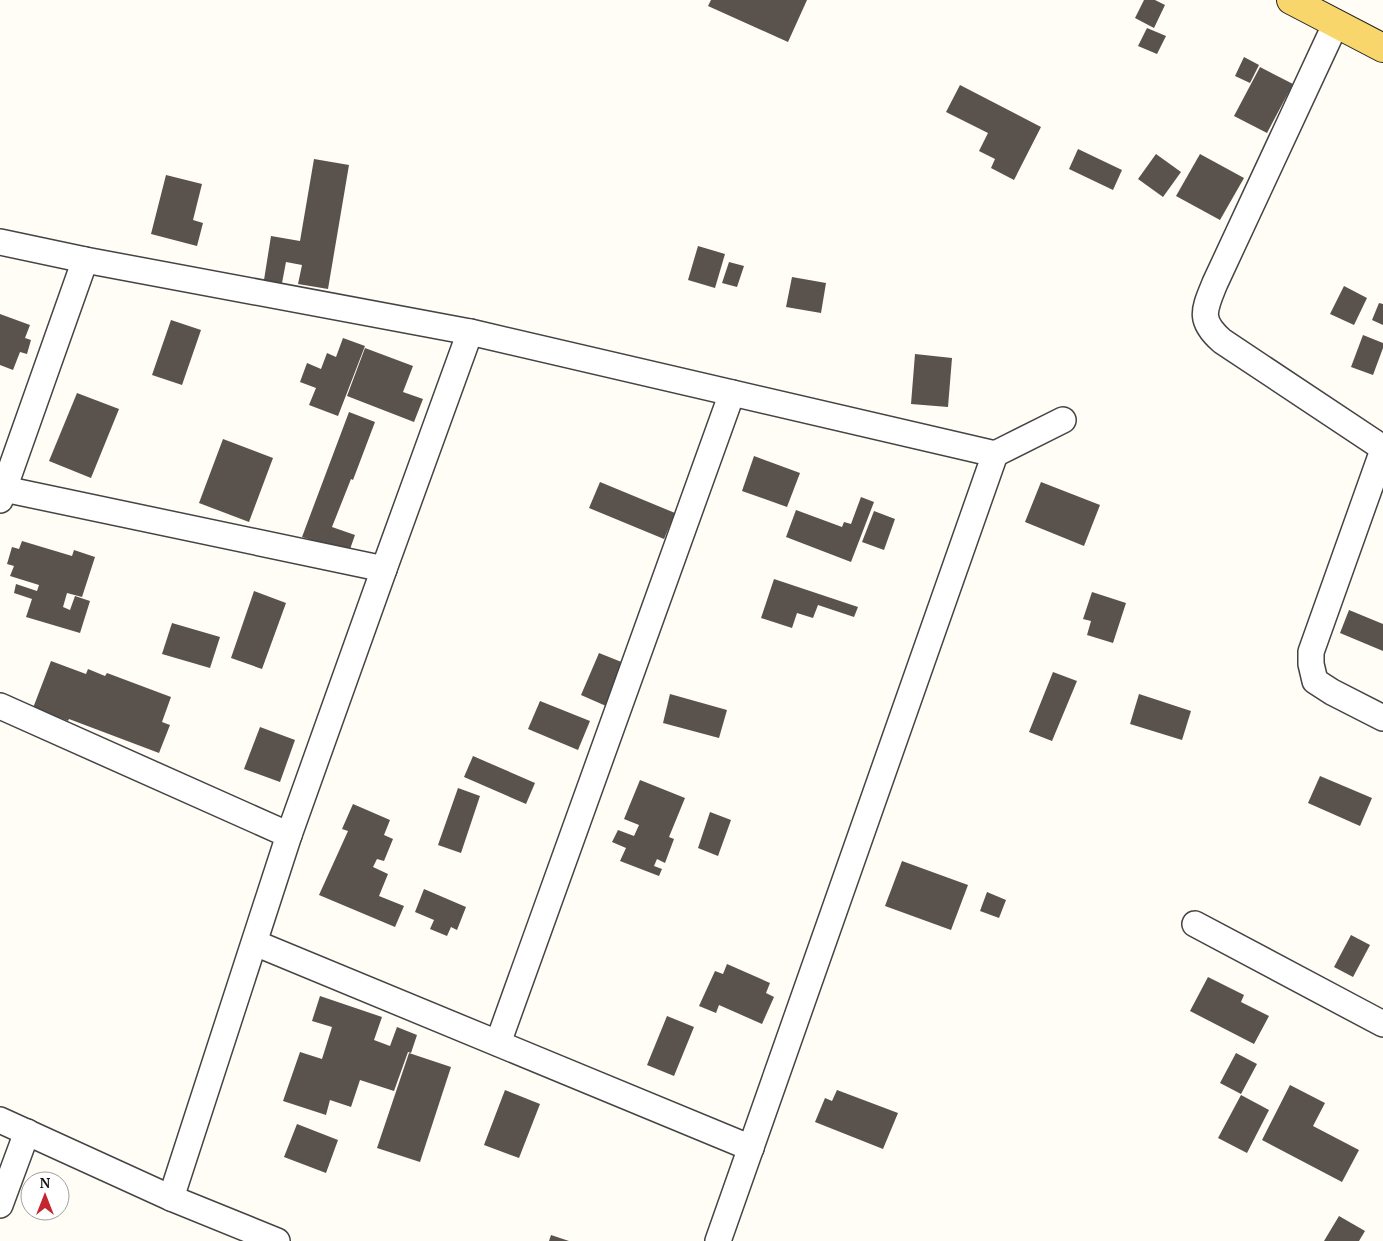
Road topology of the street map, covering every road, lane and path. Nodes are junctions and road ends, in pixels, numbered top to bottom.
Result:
1 (1291, 0) edge
2 (1336, 23) junction
3 (1383, 48) edge
4 (0, 242) edge
5 (85, 260) junction
6 (470, 332) junction
7 (732, 393) junction
8 (1063, 420) dead end
9 (1383, 449) edge
10 (995, 454) junction
11 (2, 495) edge
12 (384, 569) junction
13 (0, 706) edge
14 (1383, 718) edge
15 (289, 835) junction
16 (1195, 924) dead end
17 (255, 943) junction
18 (1383, 1024) edge
19 (498, 1043) junction
20 (0, 1120) edge
21 (27, 1132) junction
22 (751, 1148) junction
23 (172, 1198) junction
24 (0, 1205) edge
25 (276, 1241) edge
26 (718, 1241) edge

1 - 2 main road
2 - 3 main road
2 - 9 street
4 - 5 street
5 - 6 street
5 - 11 street
6 - 7 street
6 - 12 street
7 - 10 street
7 - 19 street
8 - 10 street
9 - 14 street
10 - 22 street
11 - 12 street
12 - 15 street
13 - 15 street
15 - 17 street
16 - 18 street
17 - 19 street
17 - 23 street
19 - 22 street
20 - 21 street
21 - 23 street
21 - 24 street
22 - 26 street
23 - 25 street

